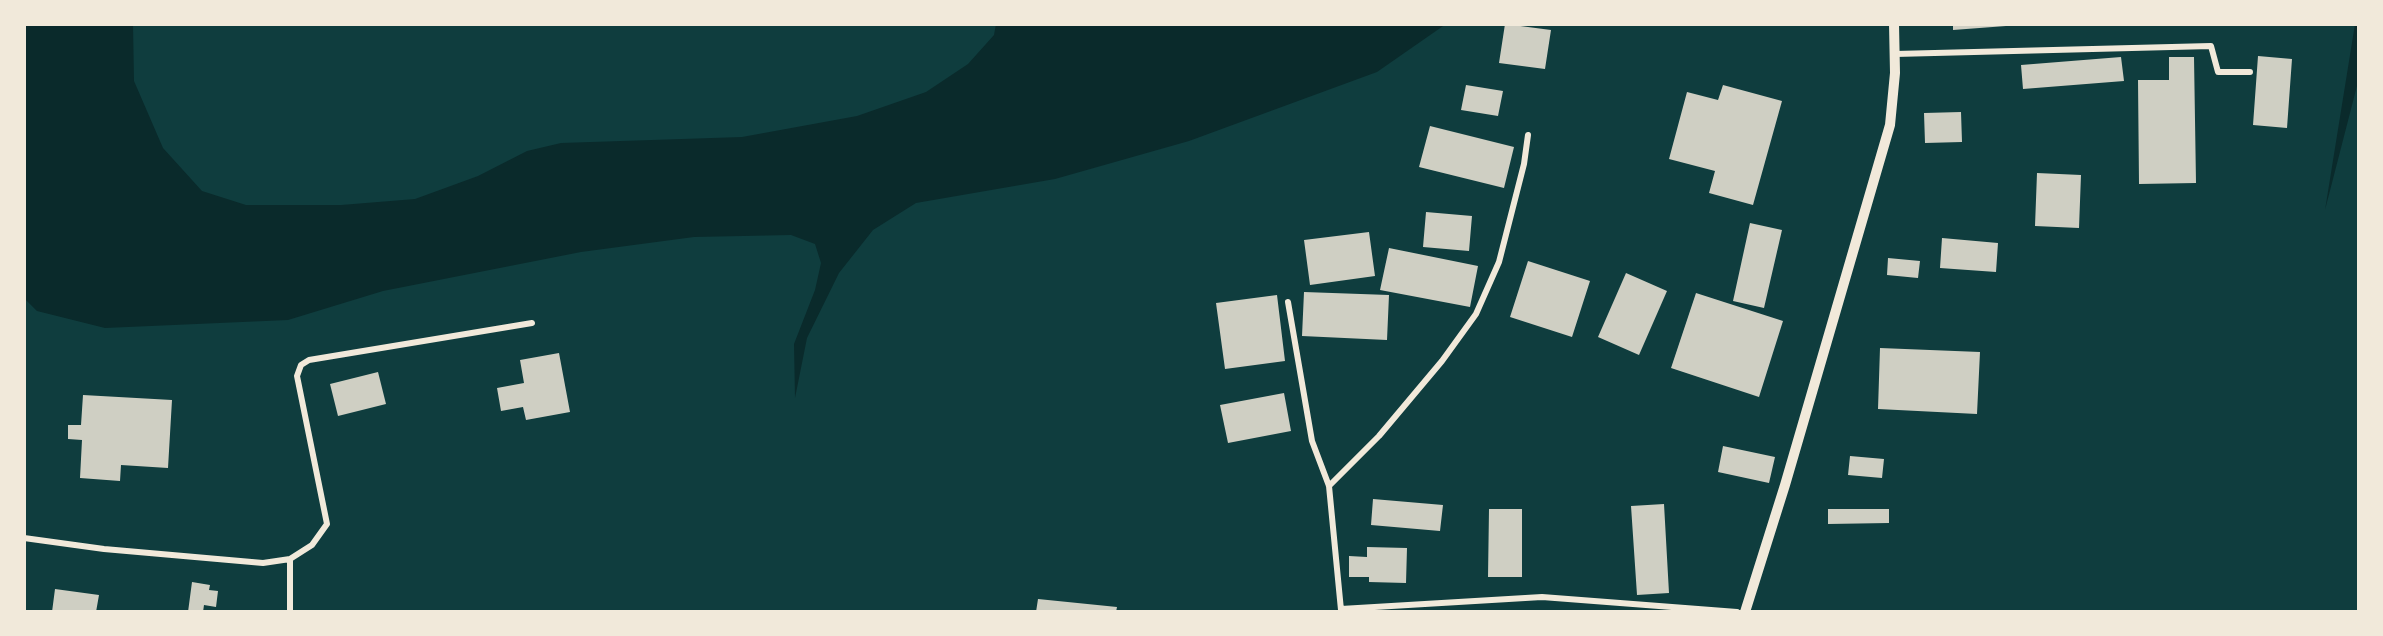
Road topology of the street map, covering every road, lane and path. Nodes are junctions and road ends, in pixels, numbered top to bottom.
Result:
1 (1894, 24) edge
2 (1895, 54) junction
3 (2250, 72) dead end
4 (1528, 135) dead end
5 (1288, 302) dead end
6 (532, 323) dead end
7 (1329, 486) junction
8 (24, 538) edge
9 (290, 559) junction
10 (1341, 610) edge
11 (290, 612) edge
12 (1737, 612) edge
13 (1744, 612) edge

1 - 2 street
2 - 3 street
2 - 13 street
4 - 7 street
5 - 7 street
6 - 9 street
7 - 10 street
8 - 9 street
9 - 11 street
10 - 12 street

